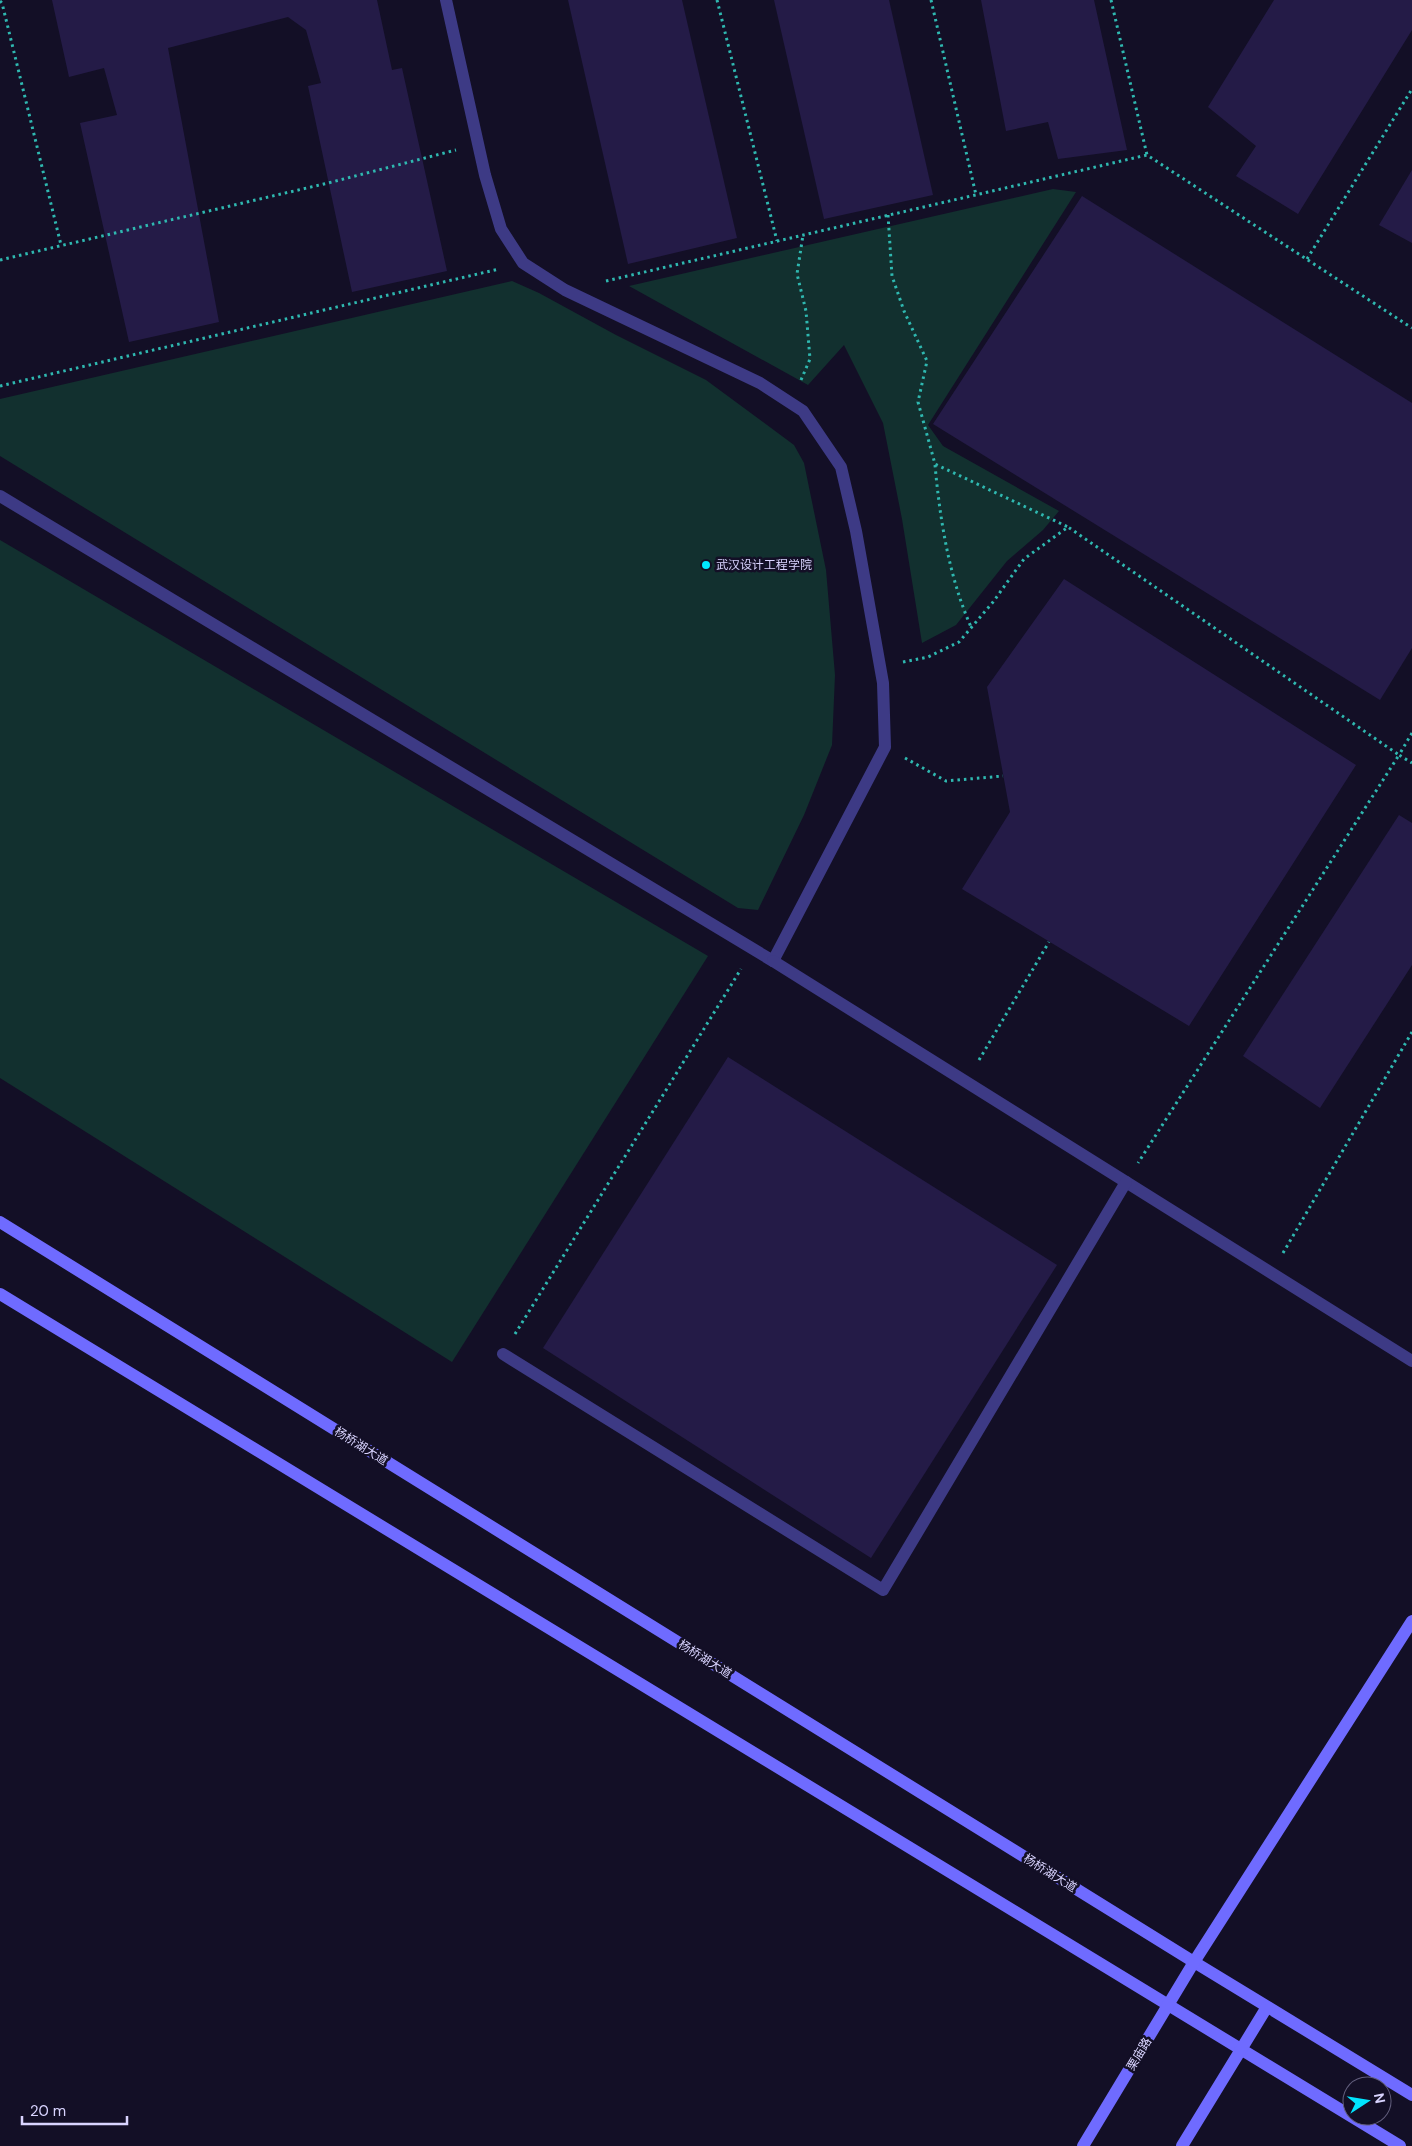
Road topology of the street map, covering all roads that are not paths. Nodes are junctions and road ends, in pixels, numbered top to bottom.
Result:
1 (446, 0) edge
2 (0, 496) edge
3 (773, 961) junction
4 (1126, 1182) junction
5 (0, 1222) edge
6 (0, 1294) edge
7 (503, 1354) road end
8 (1412, 1361) edge
9 (1412, 1621) edge
10 (1194, 1962) junction
11 (1168, 2005) junction
12 (1267, 2006) junction
13 (1241, 2049) junction
14 (1412, 2095) edge
15 (1083, 2146) edge
16 (1182, 2146) edge
17 (1400, 2146) edge

1 - 3 street
2 - 3 street
3 - 4 street
4 - 7 street
4 - 8 street
5 - 10 main road, 杨桥湖大道
6 - 11 main road
9 - 10 main road, 栗庙路
10 - 11 main road, 栗庙路
10 - 12 main road, 杨桥湖大道
11 - 13 main road
11 - 15 main road, 栗庙路
12 - 13 main road
12 - 14 main road, 杨桥湖大道
13 - 16 main road
13 - 17 main road

